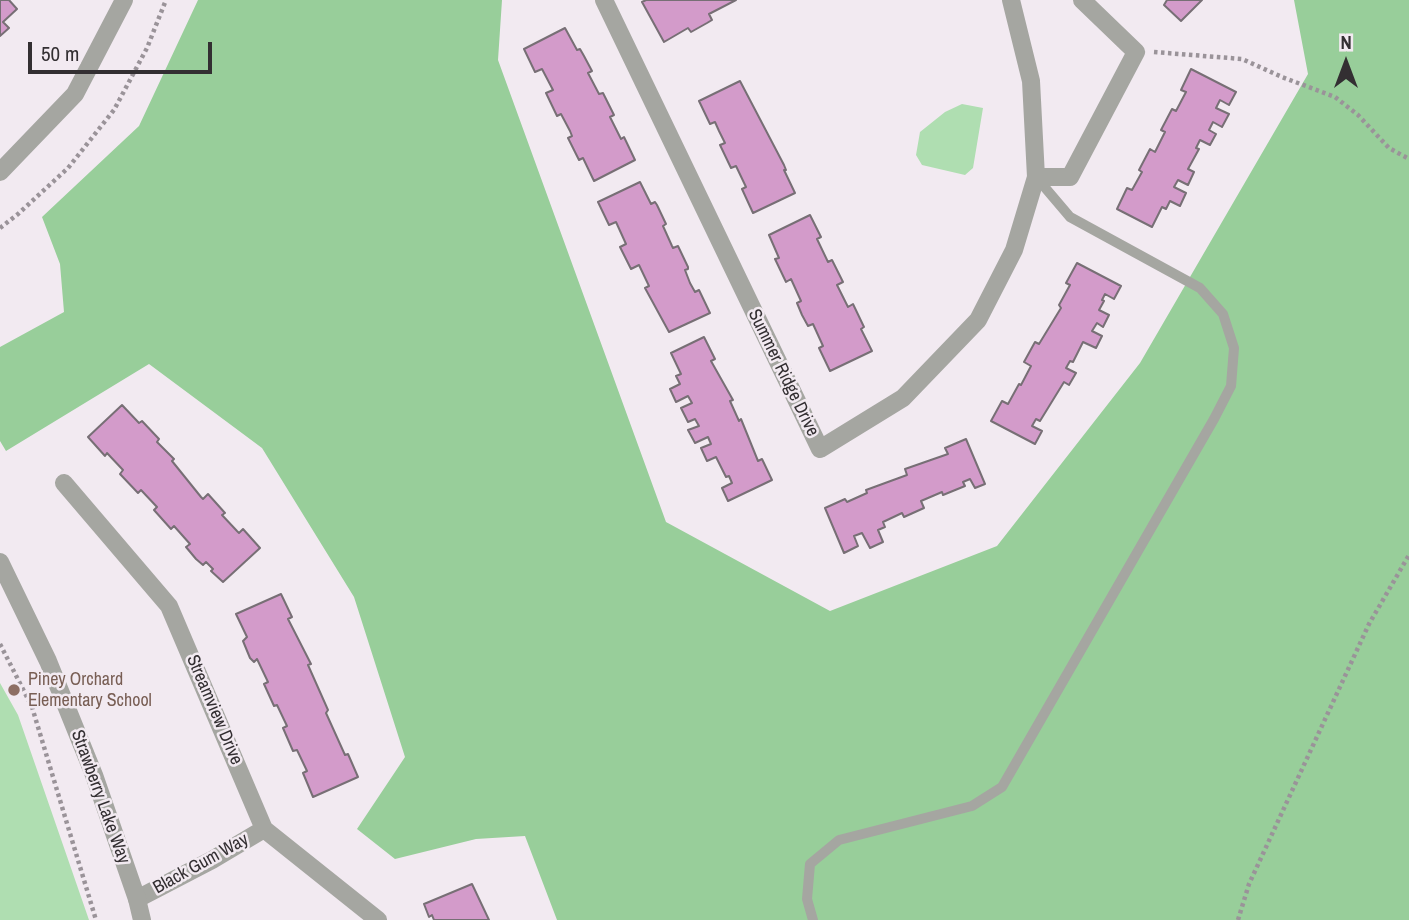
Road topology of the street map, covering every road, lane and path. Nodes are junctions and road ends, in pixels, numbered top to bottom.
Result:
1 (124, 0) edge
2 (166, 0) edge
3 (604, 0) edge
4 (1012, 0) edge
5 (1082, 0) edge
6 (1136, 52) junction
7 (1409, 159) edge
8 (0, 172) edge
9 (1036, 177) junction
10 (0, 228) edge
11 (64, 483) dead end
12 (1409, 555) edge
13 (0, 562) edge
14 (0, 644) edge
15 (264, 828) junction
16 (137, 899) junction
17 (96, 920) edge
18 (142, 920) edge
19 (378, 920) edge
20 (813, 920) edge
21 (1238, 920) edge

1 - 8 street
2 - 10 path
3 - 9 street, Summer Ridge Drive
4 - 9 street, Summer Ridge Drive
5 - 6 street
6 - 7 path
6 - 9 street
9 - 20 lane
11 - 15 street, Streamview Drive
12 - 21 path
13 - 16 street, Strawberry Lake Way
14 - 17 path
15 - 16 street, Black Gum Way
15 - 19 street, Streamview Drive
16 - 18 street, Strawberry Lake Way

